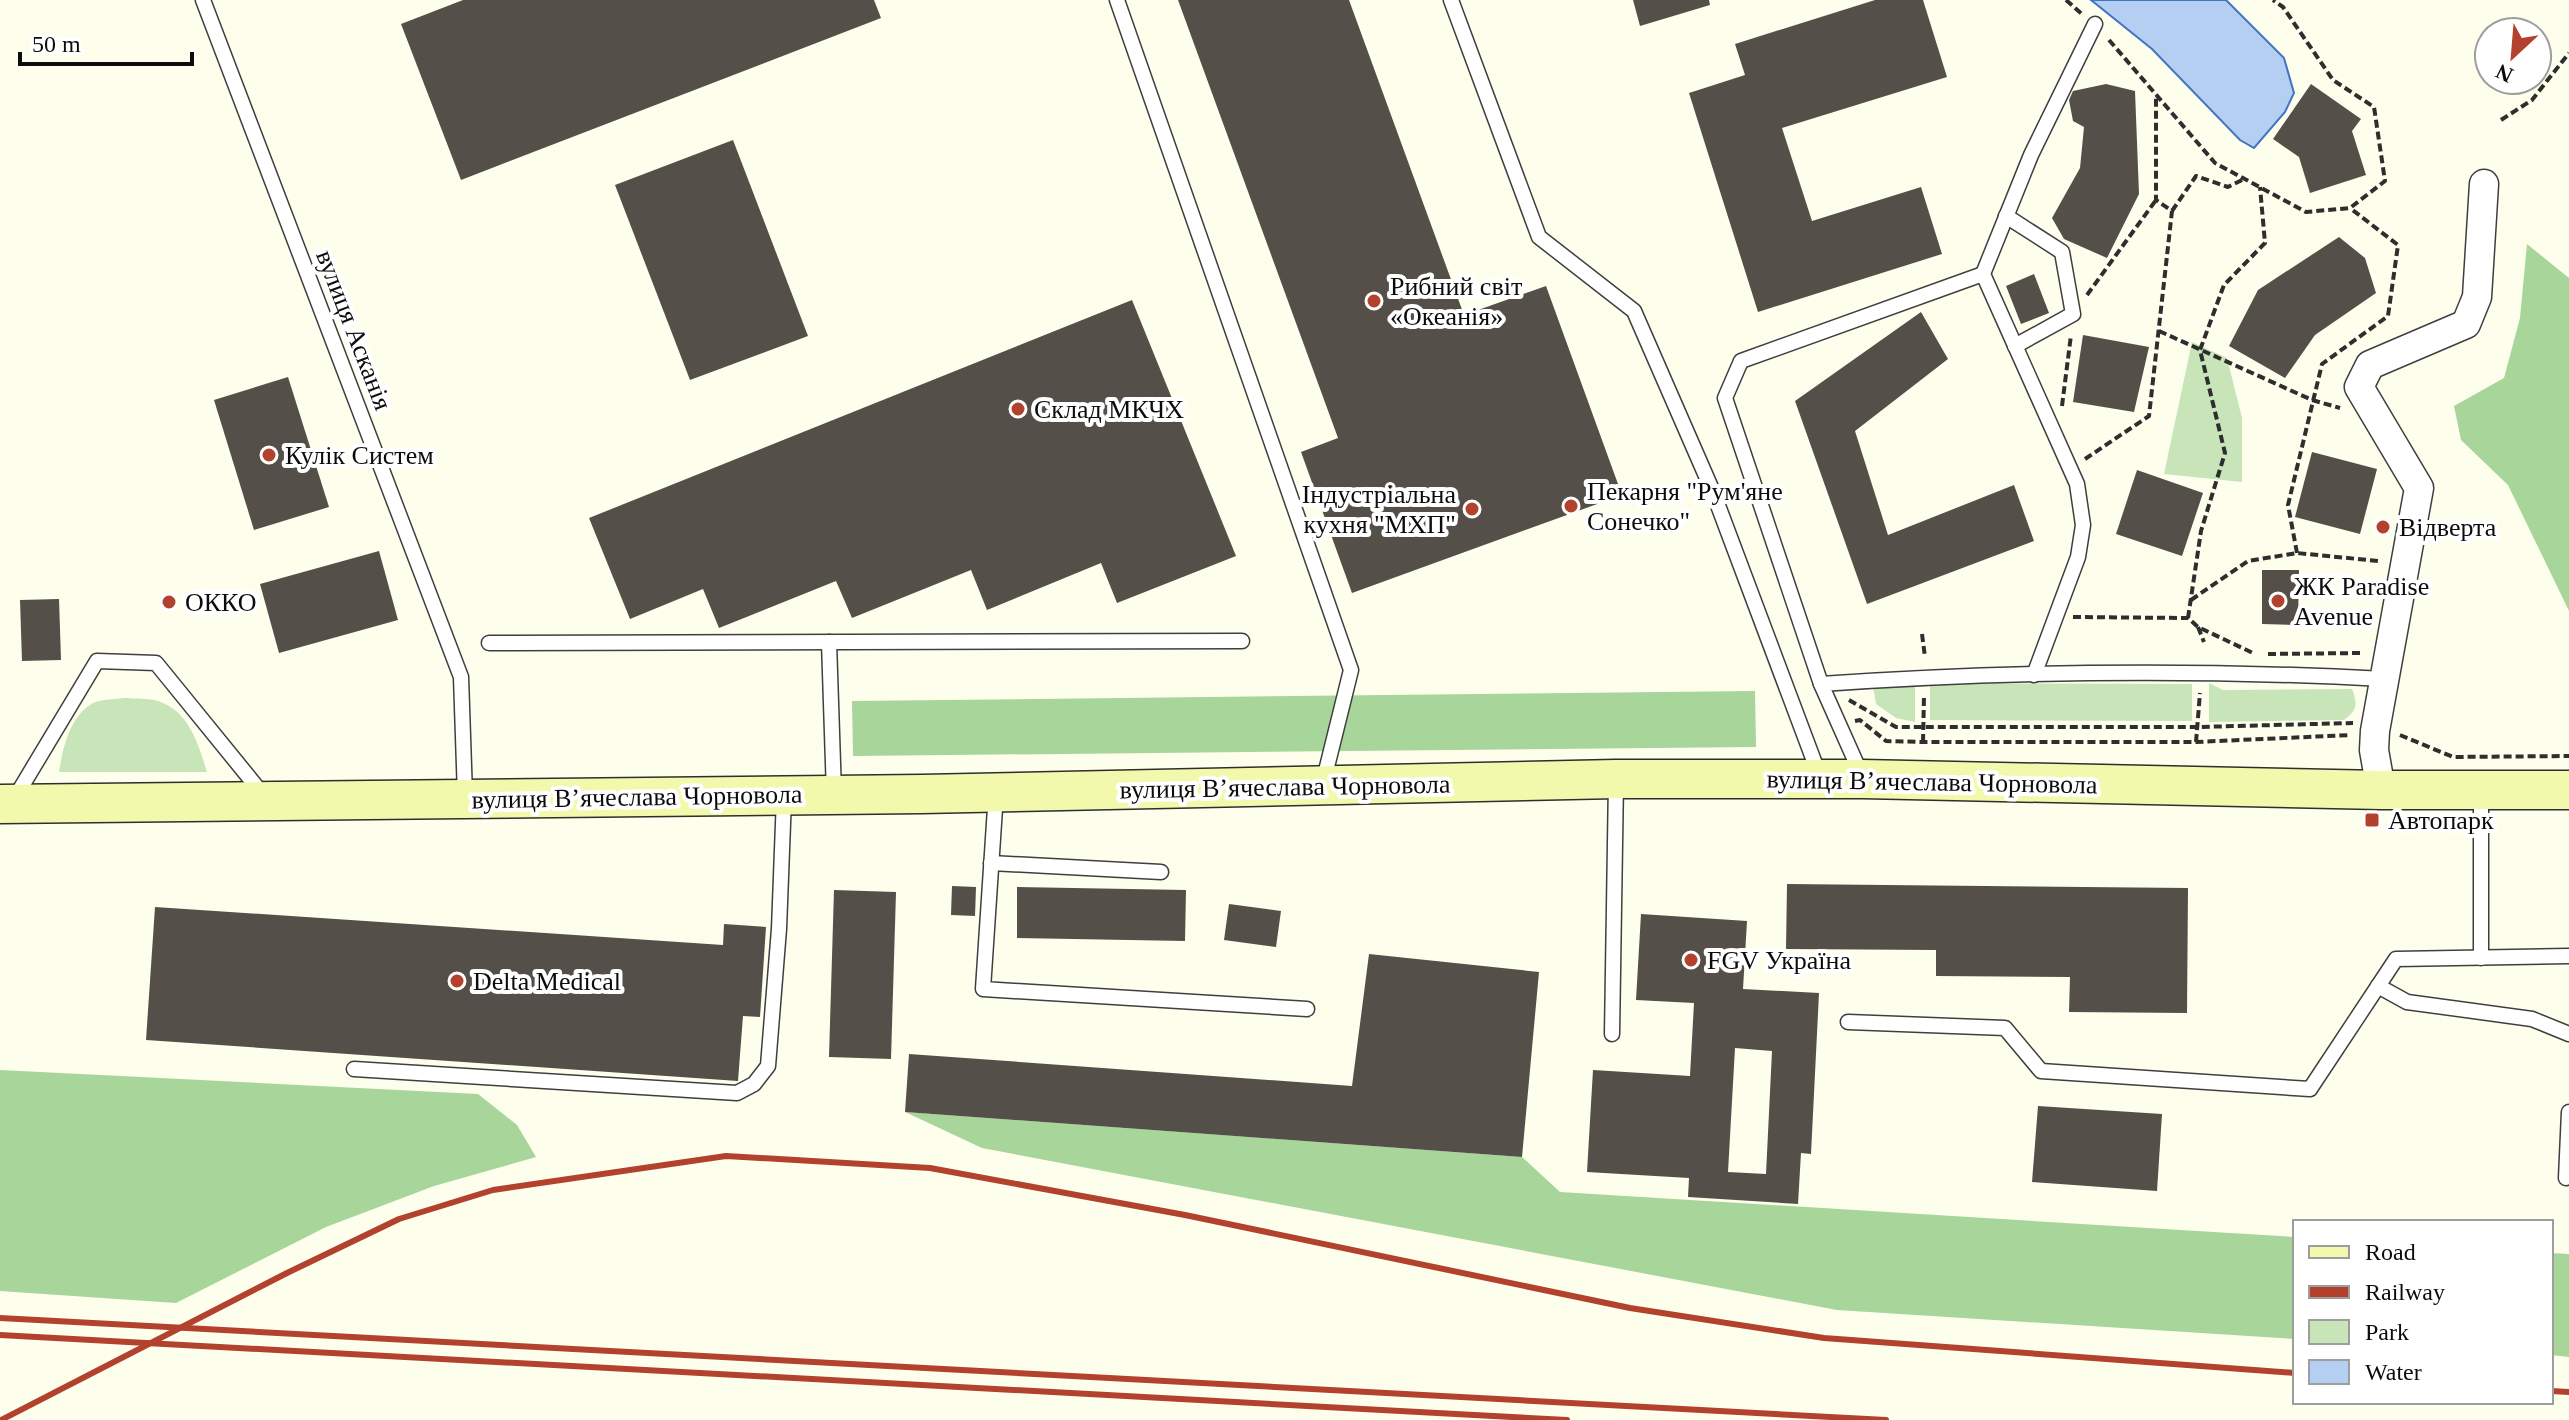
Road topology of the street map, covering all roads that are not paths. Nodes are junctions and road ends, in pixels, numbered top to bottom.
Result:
1 (203, 0) edge
2 (1117, 0) edge
3 (1451, 0) edge
4 (2095, 24) dead end
5 (2484, 184) dead end
6 (2006, 216) junction
7 (1983, 274) junction
8 (2015, 346) junction
9 (1242, 641) dead end
10 (829, 642) junction
11 (489, 643) dead end
12 (2034, 675) junction
13 (2384, 679) junction
14 (1821, 684) junction
15 (1616, 779) junction
16 (1821, 779) junction
17 (1863, 779) junction
18 (1322, 787) junction
19 (2381, 790) junction
20 (2481, 790) junction
21 (2569, 790) edge
22 (996, 793) junction
23 (784, 795) junction
24 (834, 795) junction
25 (465, 800) junction
26 (270, 803) junction
27 (5, 804) edge
28 (991, 863) junction
29 (1161, 872) dead end
30 (2569, 956) edge
31 (2481, 958) junction
32 (2378, 986) junction
33 (1307, 1009) dead end
34 (1848, 1022) dead end
35 (1612, 1034) dead end
36 (2569, 1034) edge
37 (354, 1069) dead end
38 (2569, 1112) edge
39 (2566, 1178) dead end

1 - 25 lane, вулиця Асканія
2 - 18 lane
3 - 16 lane
4 - 6 lane
5 - 13 street
6 - 7 lane
6 - 8 lane
7 - 8 lane
7 - 14 lane
8 - 12 lane
9 - 10 lane
10 - 11 lane
10 - 24 lane
12 - 13 lane
12 - 14 lane
13 - 19 street
14 - 17 lane
15 - 16 main road, вулиця Вʼячеслава Чорновола
15 - 18 main road, вулиця Вʼячеслава Чорновола
15 - 35 lane
16 - 17 main road, вулиця Вʼячеслава Чорновола
17 - 19 main road, вулиця Вʼячеслава Чорновола
18 - 22 main road, вулиця Вʼячеслава Чорновола
19 - 20 main road, вулиця Вʼячеслава Чорновола
20 - 21 main road, вулиця Вʼячеслава Чорновола
20 - 31 lane
22 - 24 main road, вулиця Вʼячеслава Чорновола
22 - 28 lane
23 - 24 main road, вулиця Вʼячеслава Чорновола
23 - 25 main road, вулиця Вʼячеслава Чорновола
23 - 37 lane
25 - 26 main road, вулиця Вʼячеслава Чорновола
26 - 27 main road, вулиця Вʼячеслава Чорновола
26 - 27 lane
28 - 29 lane
28 - 33 lane
30 - 31 lane
31 - 32 lane
32 - 34 lane
32 - 36 lane
38 - 39 lane

